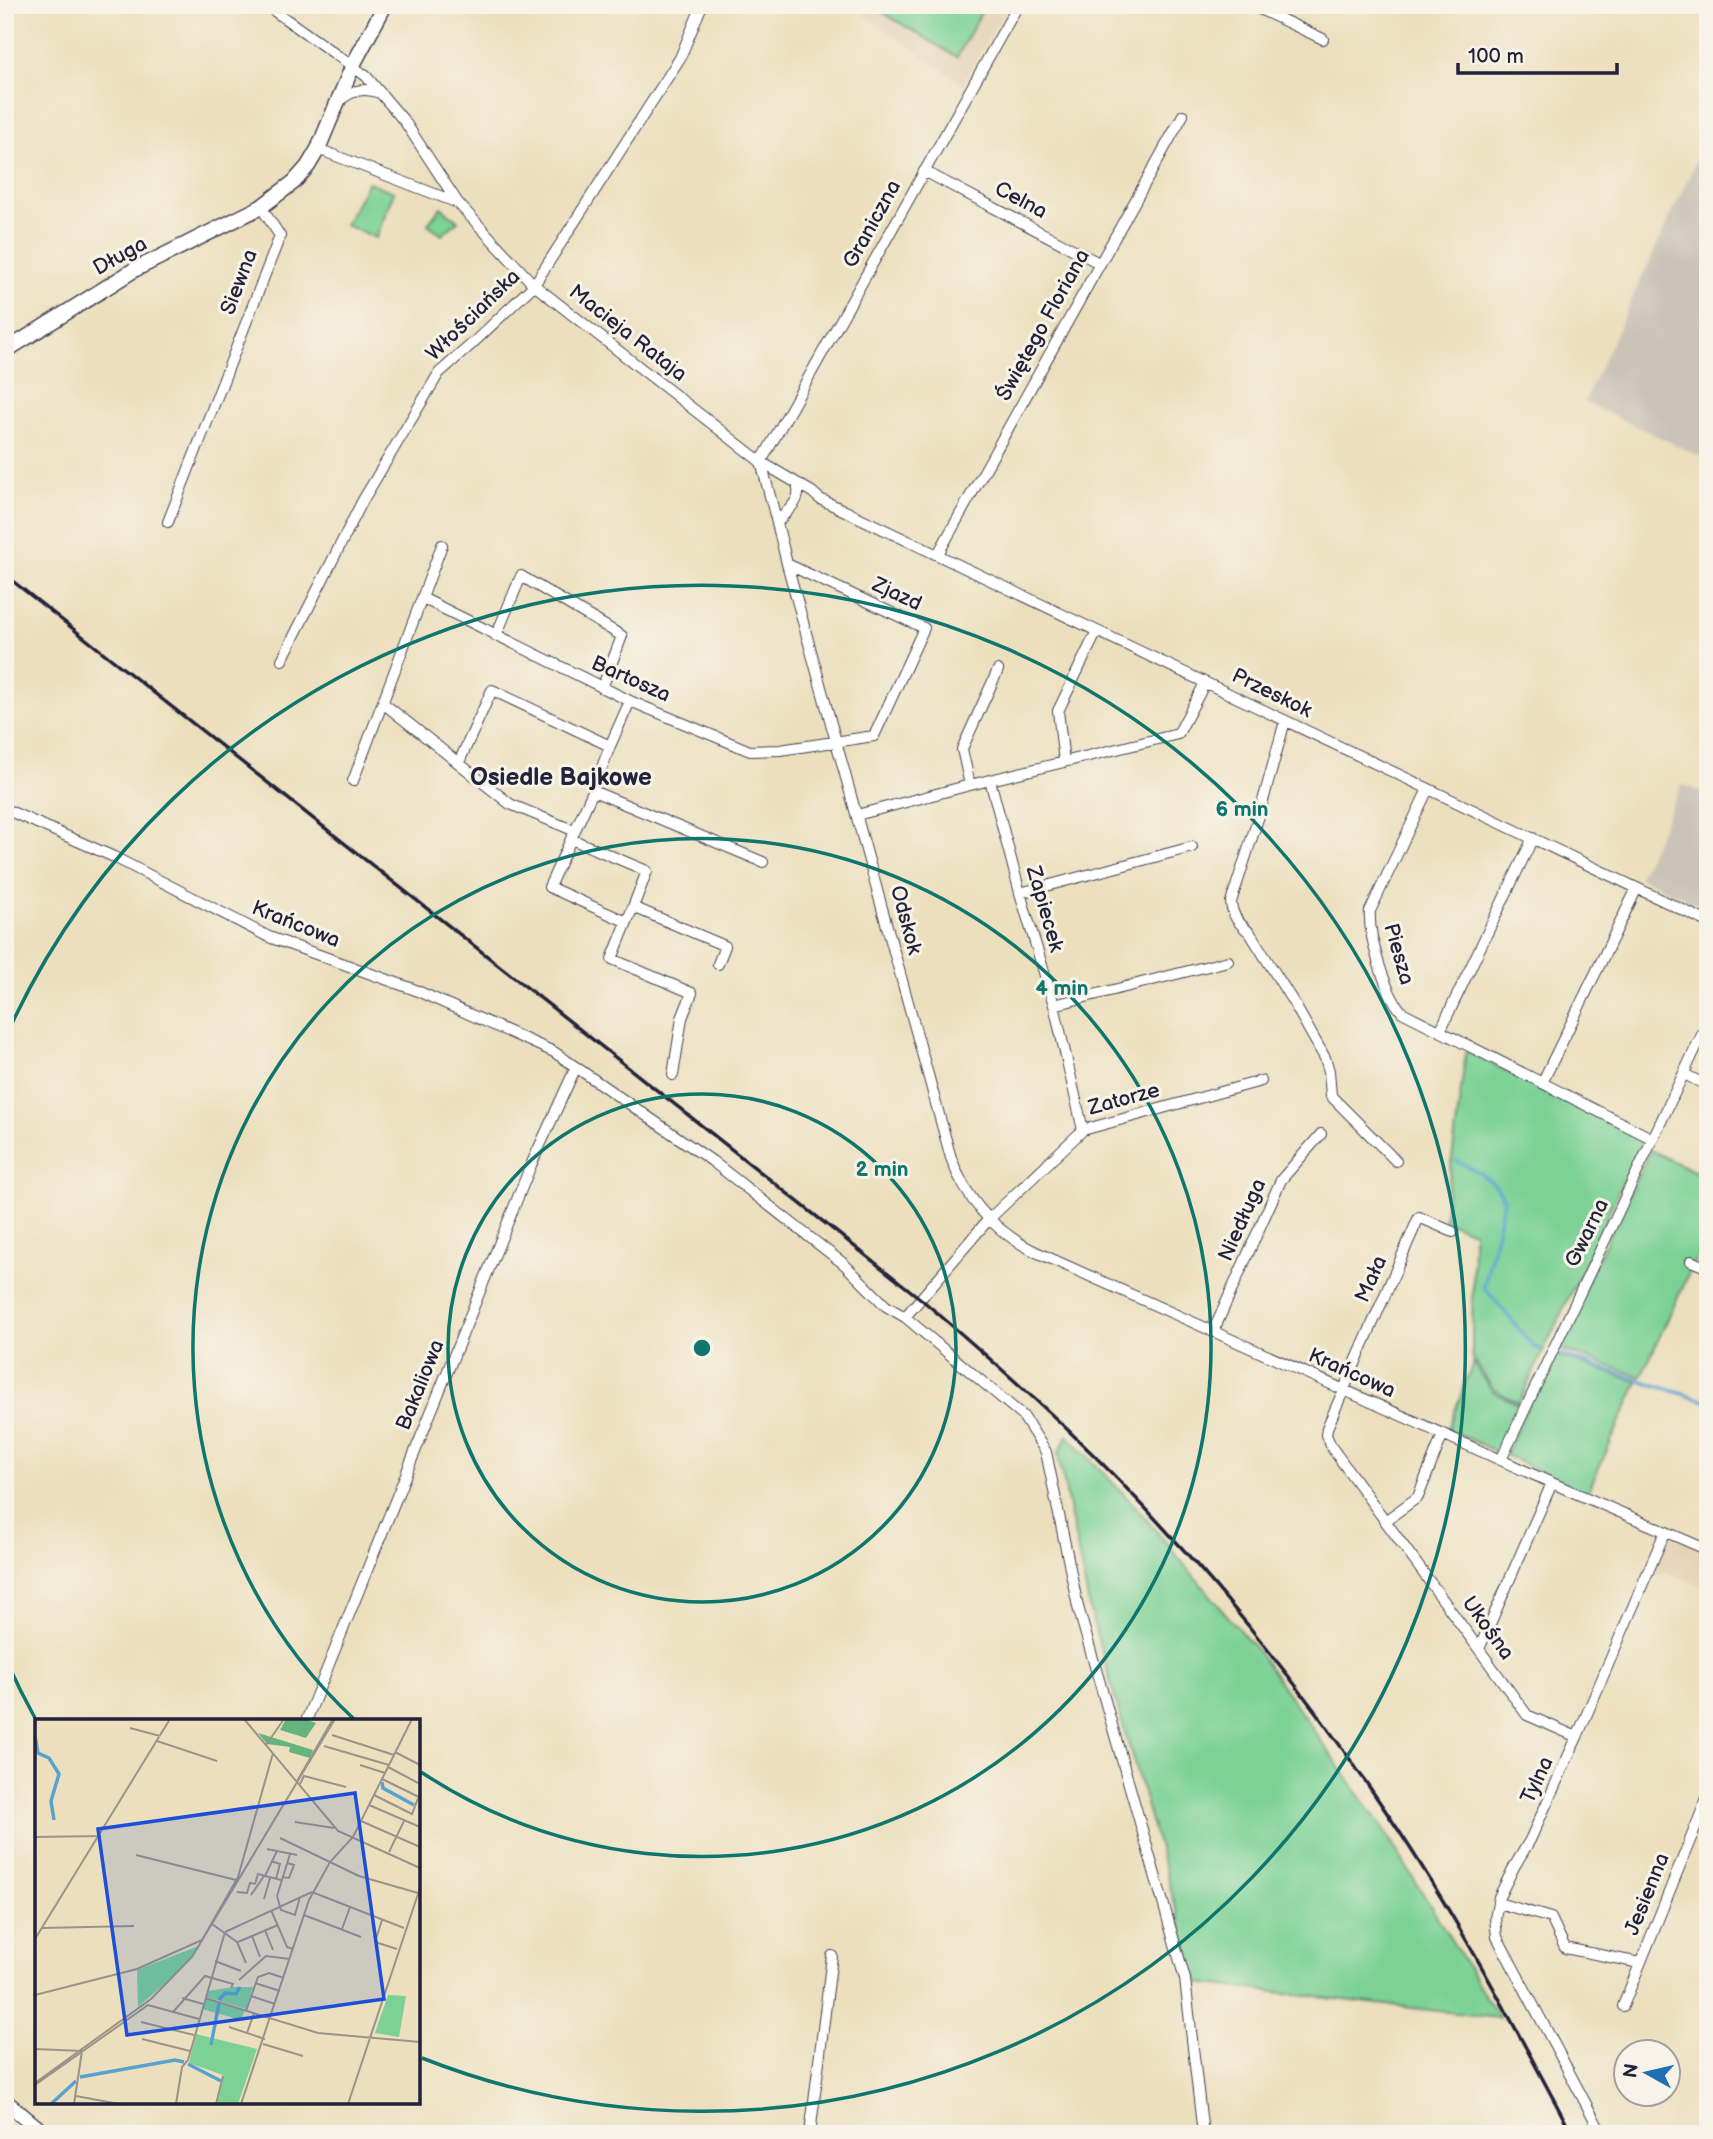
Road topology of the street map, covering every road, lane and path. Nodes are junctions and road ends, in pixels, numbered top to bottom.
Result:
1 (266, 5) edge
2 (385, 5) edge
3 (702, 5) edge
4 (1018, 5) edge
5 (1251, 5) edge
6 (1700, 5) edge
7 (1708, 9) edge
8 (1322, 39) dead end
9 (353, 65) junction
10 (380, 93) junction
11 (339, 102) junction
12 (1183, 114) dead end
13 (318, 149) junction
14 (924, 171) junction
15 (458, 203) junction
16 (261, 207) junction
17 (1099, 263) junction
18 (534, 285) junction
19 (5, 351) edge
20 (761, 462) junction
21 (786, 478) junction
22 (797, 484) junction
23 (769, 496) junction
24 (820, 499) junction
25 (792, 506) junction
26 (168, 522) dead end
27 (778, 522) junction
28 (442, 545) dead end
29 (938, 554) junction
30 (787, 564) junction
31 (422, 598) junction
32 (1097, 631) junction
33 (496, 636) junction
34 (282, 660) dead end
35 (998, 670) dead end
36 (1205, 682) junction
37 (603, 688) junction
38 (630, 701) junction
39 (383, 703) junction
40 (1285, 721) junction
41 (836, 741) junction
42 (610, 746) junction
43 (459, 762) junction
44 (1064, 762) junction
45 (990, 780) junction
46 (353, 781) dead end
47 (970, 785) junction
48 (1428, 789) junction
49 (593, 791) junction
50 (5, 809) edge
51 (857, 815) junction
52 (573, 835) junction
53 (1533, 838) junction
54 (1192, 847) dead end
55 (763, 862) dead end
56 (1637, 888) junction
57 (1020, 894) junction
58 (634, 907) junction
59 (627, 922) junction
60 (1708, 922) edge
61 (1228, 961) dead end
62 (718, 964) dead end
63 (1054, 1005) junction
64 (1708, 1022) edge
65 (1440, 1031) junction
66 (576, 1067) junction
67 (1684, 1073) junction
68 (673, 1075) dead end
69 (1261, 1081) dead end
70 (1542, 1083) junction
71 (1708, 1086) edge
72 (1083, 1130) junction
73 (1321, 1134) dead end
74 (1653, 1139) junction
75 (1396, 1161) dead end
76 (988, 1220) junction
77 (1453, 1231) dead end
78 (1691, 1261) dead end
79 (1708, 1268) edge
80 (905, 1317) junction
81 (1213, 1332) junction
82 (1343, 1390) junction
83 (1443, 1434) junction
84 (1501, 1460) junction
85 (1552, 1483) junction
86 (1385, 1521) junction
87 (1665, 1532) junction
88 (1708, 1550) edge
89 (1479, 1649) junction
90 (307, 1719) edge
91 (1577, 1737) junction
92 (1708, 1796) edge
93 (1497, 1903) junction
94 (832, 1956) dead end
95 (1640, 1963) junction
96 (1623, 2006) dead end
97 (5, 2101) edge
98 (46, 2134) edge
99 (810, 2134) edge
100 (1203, 2134) edge
101 (1602, 2134) edge

1 - 9 street, Macieja Rataja
2 - 9 street
3 - 18 street, Włościańska
4 - 14 street, Graniczna
5 - 8 street
6 - 7 street
9 - 10 street, Macieja Rataja
9 - 11 street
10 - 11 street
10 - 15 street, Macieja Rataja
11 - 13 street
12 - 17 street, Świętego Floriana
13 - 15 street, Macieja Rataja
13 - 16 street
14 - 17 street, Celna
14 - 20 street, Graniczna
15 - 18 street, Macieja Rataja
16 - 19 street, Długa
16 - 26 street, Siewna
17 - 29 street, Świętego Floriana
18 - 20 street, Macieja Rataja
18 - 34 street, Włościańska
20 - 21 street, Macieja Rataja
20 - 23 street
21 - 22 street
21 - 23 street
22 - 24 street, Przeskok
22 - 25 street
23 - 25 street
23 - 27 street, Odskok
24 - 25 street
24 - 29 street, Przeskok
25 - 27 street
27 - 30 street, Odskok
28 - 31 street
29 - 32 street, Przeskok
30 - 41 street, Odskok
30 - 41 street, Zjazd
31 - 33 street, Bartosza
31 - 39 street
32 - 36 street, Przeskok
32 - 44 street
33 - 37 street, Bartosza
33 - 37 street
35 - 47 street
36 - 40 street, Przeskok
36 - 44 street
37 - 38 street, Bartosza
38 - 41 street, Bartosza
38 - 42 street
39 - 43 street
39 - 46 street
40 - 48 street, Przeskok
40 - 75 street
41 - 51 street, Odskok
42 - 43 street
42 - 49 street
43 - 52 street
44 - 45 street
45 - 47 street
45 - 57 street, Zapiecek
47 - 51 street
48 - 53 street, Przeskok
48 - 65 street, Piesza
49 - 52 street
49 - 55 street
50 - 66 street, Krańcowa
51 - 76 street, Odskok
52 - 58 street
52 - 59 street
53 - 56 street, Przeskok
53 - 65 street
54 - 57 street
56 - 60 street, Przeskok
56 - 70 street
57 - 63 street, Zapiecek
58 - 59 street
58 - 62 street
59 - 68 street
61 - 63 street
63 - 72 street, Zapiecek
64 - 67 street, Gwarna
65 - 70 street, Piesza
66 - 80 street, Krańcowa
66 - 90 street, Bakaliowa
67 - 71 street
67 - 74 street, Gwarna
69 - 72 street, Zatorze
70 - 74 street, Piesza
72 - 76 street, Zatorze
73 - 81 street, Niedługa
74 - 84 street, Gwarna
76 - 80 street
76 - 81 street, Krańcowa
77 - 82 street, Mała
78 - 79 street
80 - 100 street, Krańcowa
81 - 82 street, Krańcowa
82 - 83 street, Krańcowa
82 - 86 street, Ukośna
83 - 84 street, Krańcowa
83 - 86 street
84 - 85 street, Krańcowa
85 - 87 street, Krańcowa
85 - 89 street
86 - 89 street, Ukośna
87 - 88 street, Krańcowa
87 - 91 street, Tylna
89 - 91 street, Ukośna
91 - 93 street, Tylna
92 - 95 street, Jesienna
93 - 95 street
93 - 101 street, Tylna
94 - 99 street
95 - 96 street, Jesienna
97 - 98 street

